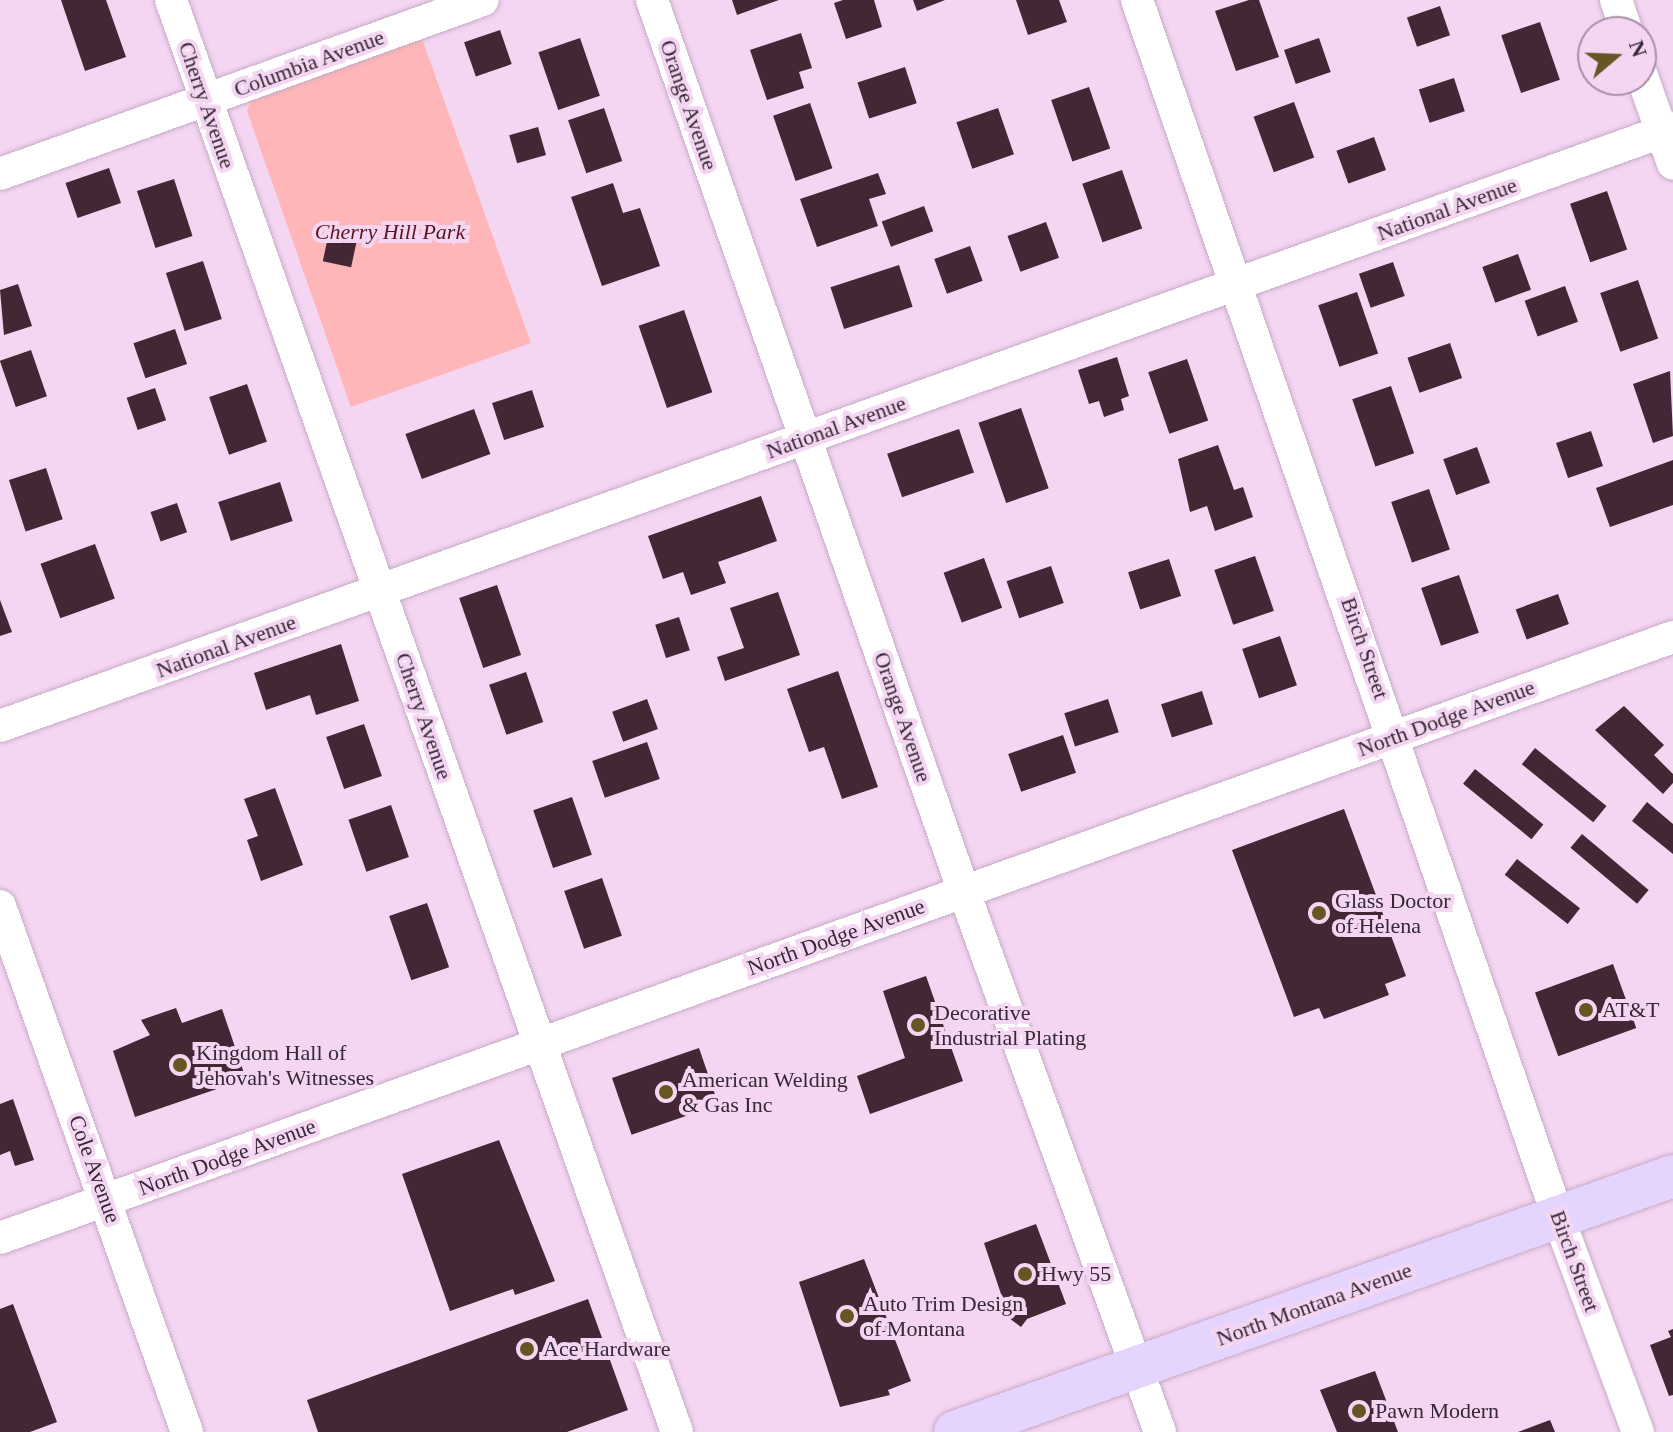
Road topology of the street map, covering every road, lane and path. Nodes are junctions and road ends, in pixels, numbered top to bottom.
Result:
1 (171, 0) edge
2 (483, 0) edge
3 (652, 0) edge
4 (1137, 0) edge
5 (1652, 96) edge
6 (205, 101) junction
7 (1668, 130) edge
8 (1673, 164) edge
9 (0, 174) edge
10 (1237, 284) junction
11 (806, 437) junction
12 (381, 590) junction
13 (1673, 637) edge
14 (0, 726) edge
15 (1396, 736) junction
16 (964, 892) junction
17 (0, 906) edge
18 (537, 1045) junction
19 (1673, 1176) edge
20 (106, 1200) junction
21 (1558, 1217) junction
22 (0, 1238) edge
23 (1137, 1368) junction
24 (187, 1432) edge
25 (677, 1432) edge
26 (955, 1432) edge
27 (1160, 1432) edge
28 (1638, 1432) edge

1 - 6 street, Cherry Avenue
2 - 6 street, Columbia Avenue
3 - 11 street, Orange Avenue
4 - 10 street, Birch Street
5 - 7 street
6 - 9 street, Columbia Avenue
6 - 12 street, Cherry Avenue
7 - 8 street
7 - 10 street, National Avenue
10 - 11 street, National Avenue
10 - 15 street, Birch Street
11 - 12 street, National Avenue
11 - 16 street, Orange Avenue
12 - 14 street, National Avenue
12 - 18 street, Cherry Avenue
13 - 15 street, North Dodge Avenue
15 - 16 street, North Dodge Avenue
15 - 21 street, Birch Street
16 - 18 street, North Dodge Avenue
16 - 23 street, Orange Avenue
17 - 20 street, Cole Avenue
18 - 20 street, North Dodge Avenue
18 - 25 street, Cherry Avenue
19 - 21 main road, North Montana Avenue
20 - 22 street, North Dodge Avenue
20 - 24 street, Cole Avenue
21 - 23 main road, North Montana Avenue
21 - 28 street, Birch Street
23 - 26 main road, North Montana Avenue
23 - 27 street, Orange Avenue

